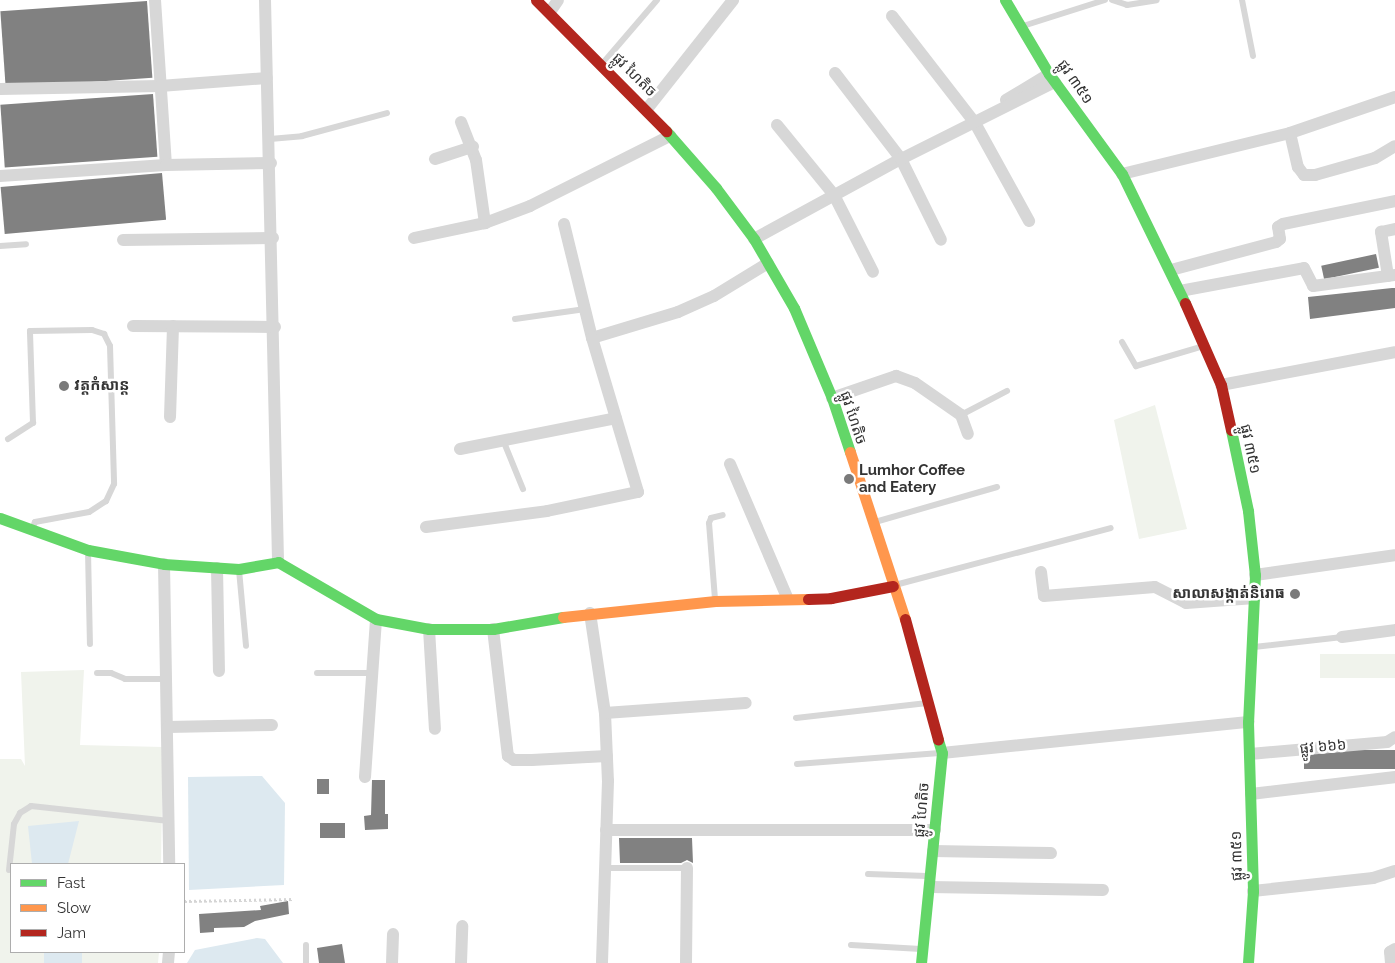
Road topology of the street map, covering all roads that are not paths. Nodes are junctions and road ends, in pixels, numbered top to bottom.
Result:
1 (155, 0) edge
2 (265, 0) edge
3 (536, 0) edge
4 (558, 0) edge
5 (657, 0) edge
6 (732, 0) edge
7 (1004, 0) edge
8 (1105, 0) edge
9 (1112, 0) edge
10 (1157, 0) edge
11 (1242, 0) edge
12 (550, 12) junction
13 (892, 16) dead end
14 (1021, 27) junction
15 (1253, 56) dead end
16 (602, 64) junction
17 (835, 73) dead end
18 (267, 78) junction
19 (1052, 78) junction
20 (160, 86) junction
21 (0, 89) edge
22 (1395, 97) edge
23 (647, 109) junction
24 (387, 113) dead end
25 (461, 122) dead end
26 (975, 123) junction
27 (777, 125) dead end
28 (1290, 133) junction
29 (670, 136) junction
30 (270, 138) junction
31 (1395, 146) edge
32 (473, 147) junction
33 (436, 159) dead end
34 (901, 159) junction
35 (271, 163) junction
36 (166, 165) junction
37 (1122, 174) junction
38 (0, 176) edge
39 (834, 195) junction
40 (1395, 201) edge
41 (1029, 220) dead end
42 (485, 223) junction
43 (564, 224) dead end
44 (1395, 229) edge
45 (273, 238) junction
46 (414, 238) dead end
47 (754, 239) junction
48 (123, 240) dead end
49 (941, 240) dead end
50 (26, 244) dead end
51 (0, 246) edge
52 (768, 263) junction
53 (1171, 270) junction
54 (873, 272) dead end
55 (1391, 276) edge
56 (1180, 290) junction
57 (586, 309) junction
58 (516, 319) dead end
59 (133, 326) dead end
60 (173, 326) junction
61 (275, 327) junction
62 (592, 338) junction
63 (1122, 342) dead end
64 (1204, 346) junction
65 (1395, 352) edge
66 (1221, 385) junction
67 (1007, 391) dead end
68 (832, 398) junction
69 (961, 415) junction
70 (170, 417) dead end
71 (616, 418) junction
72 (968, 434) dead end
73 (8, 440) dead end
74 (503, 440) junction
75 (460, 449) dead end
76 (730, 464) dead end
77 (997, 487) dead end
78 (523, 489) dead end
79 (723, 515) dead end
80 (0, 518) edge
81 (871, 523) junction
82 (426, 527) dead end
83 (1111, 528) dead end
84 (31, 530) junction
85 (88, 550) junction
86 (1395, 555) edge
87 (278, 562) junction
88 (164, 564) junction
89 (217, 568) junction
90 (238, 569) junction
91 (1041, 572) dead end
92 (1255, 575) junction
93 (893, 586) junction
94 (787, 597) junction
95 (1255, 598) junction
96 (715, 600) junction
97 (590, 613) junction
98 (376, 618) junction
99 (429, 629) junction
100 (492, 629) junction
101 (1395, 630) edge
102 (1342, 637) joint
103 (90, 644) dead end
104 (246, 646) dead end
105 (1251, 647) junction
106 (219, 671) dead end
107 (372, 672) junction
108 (97, 673) dead end
109 (317, 673) dead end
110 (167, 679) junction
111 (931, 702) junction
112 (746, 703) dead end
113 (605, 713) junction
114 (796, 718) dead end
115 (1248, 722) junction
116 (272, 725) dead end
117 (168, 727) junction
118 (435, 729) dead end
119 (1395, 737) edge
120 (942, 753) junction
121 (1250, 754) junction
122 (607, 756) junction
123 (797, 764) dead end
124 (365, 777) dead end
125 (1395, 777) edge
126 (1251, 794) junction
127 (169, 821) junction
128 (606, 830) junction
129 (935, 830) junction
130 (933, 851) junction
131 (1052, 853) dead end
132 (169, 863) edge
133 (605, 868) junction
134 (687, 868) joint
135 (9, 870) dead end
136 (1395, 870) edge
137 (868, 874) dead end
138 (930, 881) junction
139 (1103, 890) dead end
140 (1253, 891) junction
141 (462, 926) dead end
142 (393, 934) dead end
143 (306, 945) dead end
144 (850, 945) dead end
145 (922, 949) junction
146 (1395, 949) edge
147 (306, 963) edge
148 (392, 963) edge
149 (461, 963) edge
150 (602, 963) edge
151 (686, 963) edge
152 (921, 963) edge
153 (1248, 963) edge
154 (1391, 963) edge

1 - 20 street
2 - 18 street
3 - 12 street, ផ្លូវ ហៃតិច
4 - 12 street
5 - 16 lane
6 - 23 street
7 - 14 street, ផ្លូវ ៣៥១
8 - 14 lane
9 - 10 lane
11 - 15 lane
12 - 16 street, ផ្លូវ ហៃតិច
13 - 26 street
14 - 19 street, ផ្លូវ ៣៥១
16 - 23 street, ផ្លូវ ហៃតិច
17 - 34 street
18 - 20 street
18 - 30 street
19 - 26 street
19 - 37 street, ផ្លូវ ៣៥១
20 - 21 street
20 - 36 street
22 - 28 street
23 - 29 street, ផ្លូវ ហៃតិច
24 - 30 lane
25 - 32 street
26 - 34 street
26 - 41 street
27 - 39 street
28 - 31 street
28 - 37 street
29 - 42 street
29 - 47 street, ផ្លូវ ហៃតិច
30 - 35 street
32 - 33 street
32 - 42 street
34 - 39 street
34 - 49 street
35 - 36 street
35 - 45 street
36 - 38 street
37 - 53 street, ផ្លូវ ៣៥១
39 - 47 street
39 - 54 street
40 - 53 street
42 - 46 street
43 - 57 street
44 - 55 street
45 - 48 street
45 - 61 street
47 - 52 street, ផ្លូវ ហៃតិច
50 - 51 lane
52 - 62 street
52 - 68 street, ផ្លូវ ហៃតិច
53 - 56 street, ផ្លូវ ៣៥១
55 - 56 street
56 - 64 street, ផ្លូវ ៣៥១
57 - 58 lane
57 - 62 street
59 - 60 street
60 - 61 street
60 - 70 street
61 - 87 street
62 - 71 street
63 - 64 lane
64 - 66 street, ផ្លូវ ៣៥១
65 - 66 street
66 - 92 street, ផ្លូវ ៣៥១
67 - 69 lane
68 - 69 street
68 - 81 street, ផ្លូវ ហៃតិច
69 - 72 street
71 - 74 street
71 - 82 street
73 - 84 lane
74 - 75 street
74 - 78 lane
76 - 94 street
77 - 81 lane
79 - 96 lane
80 - 84 street
81 - 93 street, ផ្លូវ ហៃតិច
83 - 93 lane
84 - 85 street
85 - 88 street
85 - 103 lane
86 - 92 street
87 - 90 street
87 - 98 street
88 - 89 street
88 - 110 street
89 - 90 street
89 - 106 street
90 - 104 lane
91 - 95 street
92 - 95 street, ផ្លូវ ៣៥១
93 - 94 street
93 - 111 street, ផ្លូវ ហៃតិច
94 - 96 street
95 - 105 street, ផ្លូវ ៣៥១
96 - 97 street
97 - 100 street
97 - 113 street
98 - 99 street
98 - 107 street
99 - 100 street
99 - 118 street
100 - 122 street
101 - 102 street
102 - 105 lane
105 - 115 street, ផ្លូវ ៣៥១
107 - 109 lane
107 - 124 street
108 - 110 lane
110 - 117 street
111 - 114 lane
111 - 120 street, ផ្លូវ ហៃតិច
112 - 113 street
113 - 122 street
115 - 120 street
115 - 121 street, ផ្លូវ ៣៥១
116 - 117 street
117 - 127 street
119 - 121 street, ផ្លូវ ៦៦៦
120 - 123 lane
120 - 129 street, ផ្លូវ ហៃតិច
121 - 126 street, ផ្លូវ ៣៥១
122 - 128 street
125 - 126 street
126 - 140 street, ផ្លូវ ៣៥១
127 - 132 street
127 - 135 lane
128 - 129 street
128 - 133 street
129 - 130 street, ផ្លូវ ហៃតិច
130 - 131 street
130 - 138 street, ផ្លូវ ហៃតិច
133 - 134 lane
133 - 150 street
134 - 151 street
136 - 140 street
137 - 138 lane
138 - 139 street
138 - 145 street, ផ្លូវ ហៃតិច
140 - 153 street, ផ្លូវ ៣៥១
141 - 149 street
142 - 148 street
143 - 147 lane
144 - 145 lane
145 - 152 street, ផ្លូវ ហៃតិច
146 - 154 street

